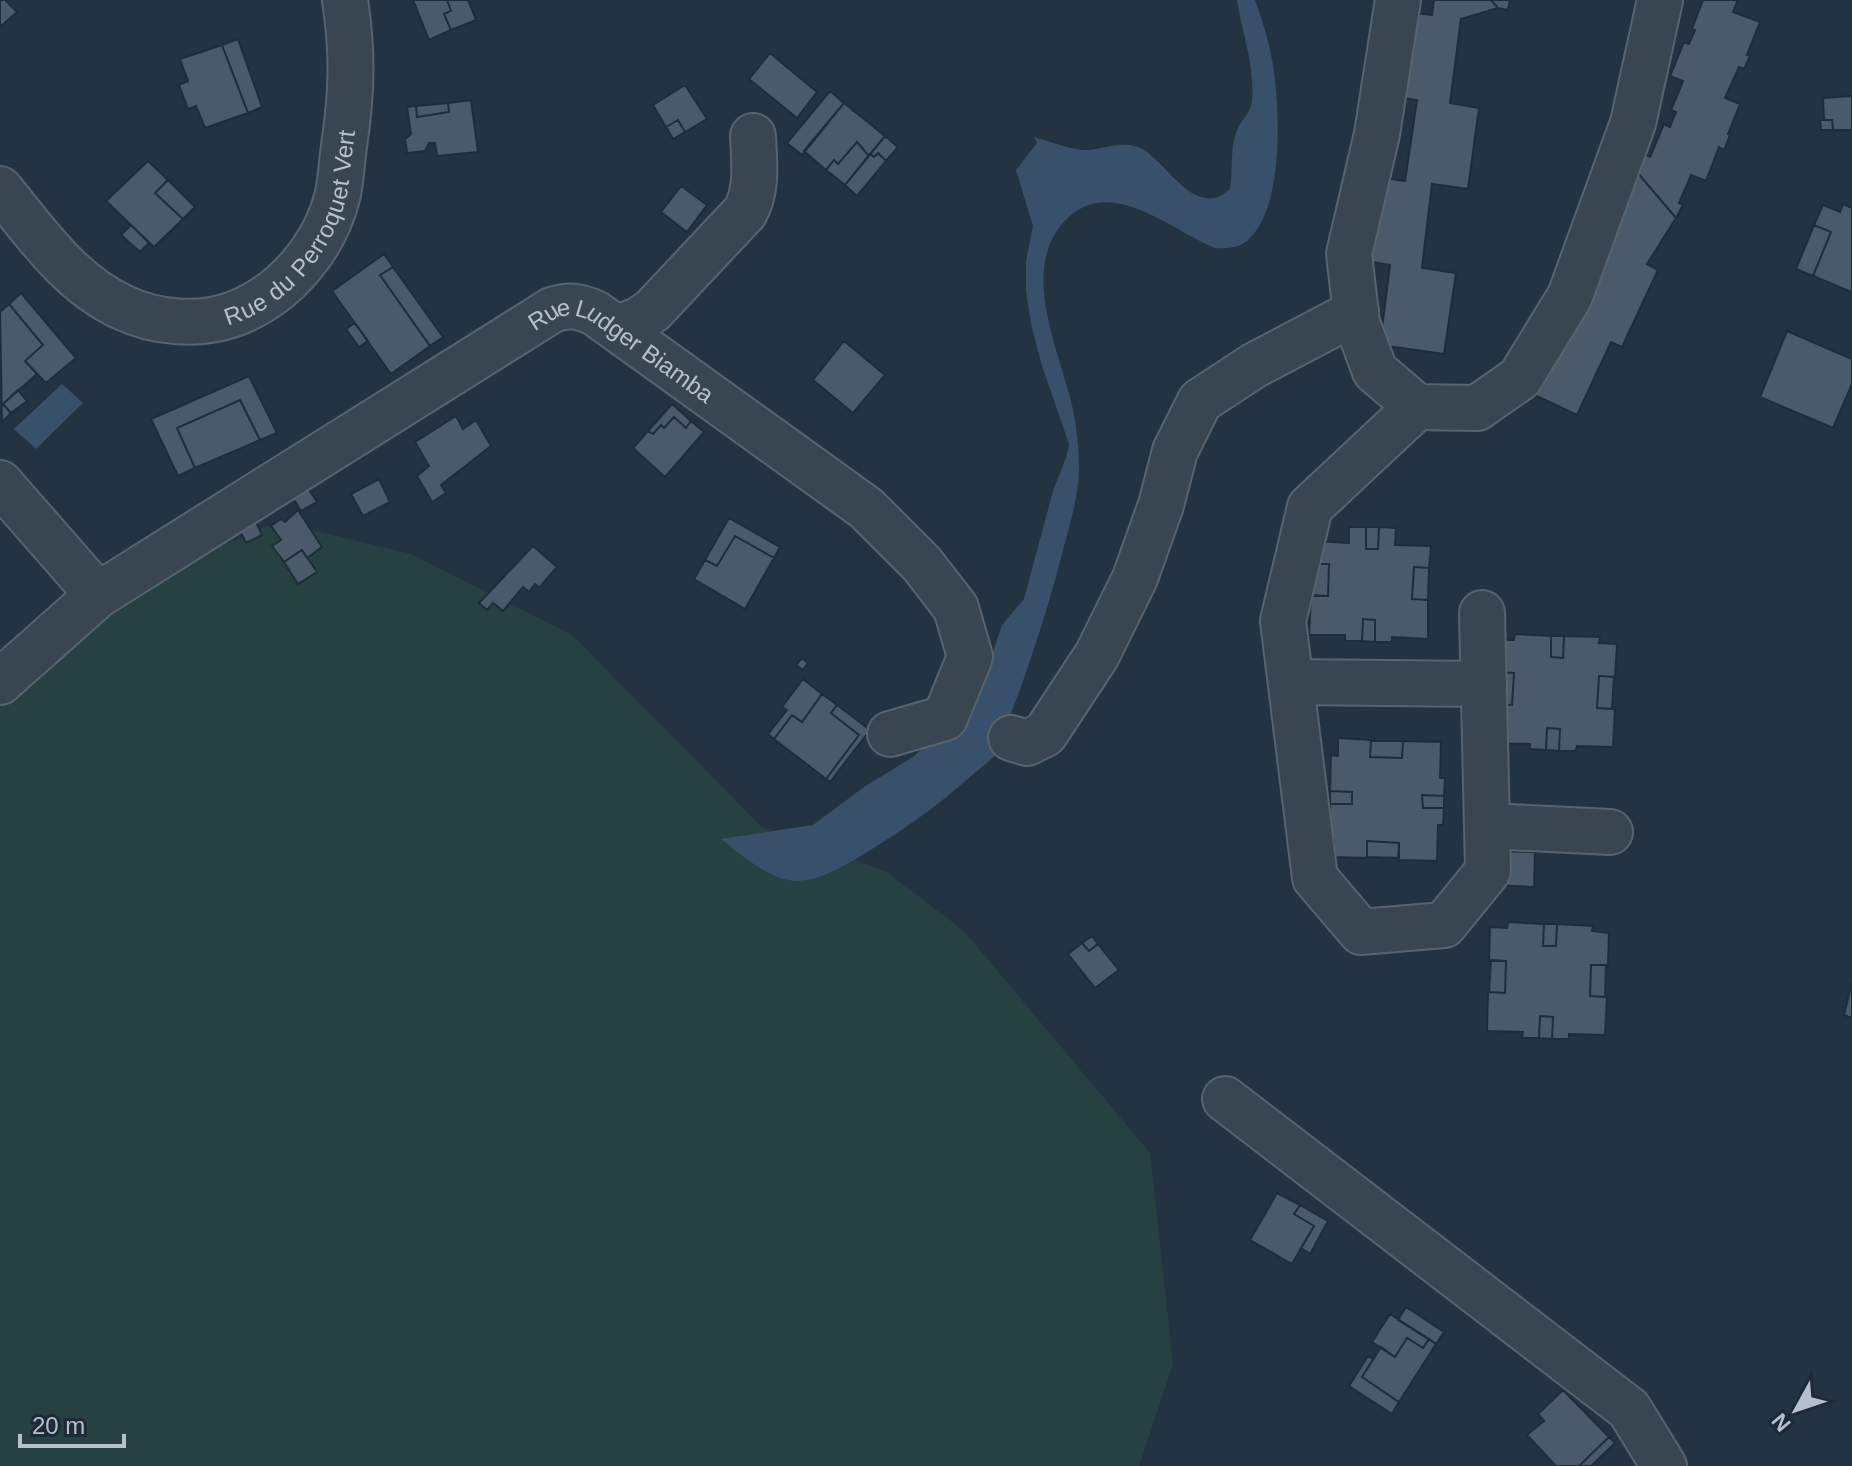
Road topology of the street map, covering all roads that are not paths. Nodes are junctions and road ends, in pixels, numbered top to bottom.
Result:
1 (345, 0) edge
2 (1398, 0) edge
3 (1660, 0) edge
4 (753, 136) dead end
5 (0, 189) edge
6 (1356, 312) junction
7 (616, 328) junction
8 (1417, 407) junction
9 (0, 483) edge
10 (98, 595) junction
11 (1482, 613) dead end
12 (0, 682) edge
13 (1291, 682) junction
14 (1484, 684) junction
15 (890, 734) dead end
16 (1011, 738) dead end
17 (1487, 826) junction
18 (1610, 832) dead end
19 (1225, 1099) dead end
20 (1664, 1466) edge

1 - 5 street, Rue du Perroquet Vert
2 - 6 street
3 - 8 street
4 - 7 street
6 - 8 street
6 - 16 street
7 - 10 street, Rue Ludger Biamba
7 - 15 street, Rue Ludger Biamba
8 - 13 street
9 - 10 street
10 - 12 street, Rue Ludger Biamba
11 - 14 street
13 - 14 street
13 - 17 street
14 - 17 street
17 - 18 street
19 - 20 street

